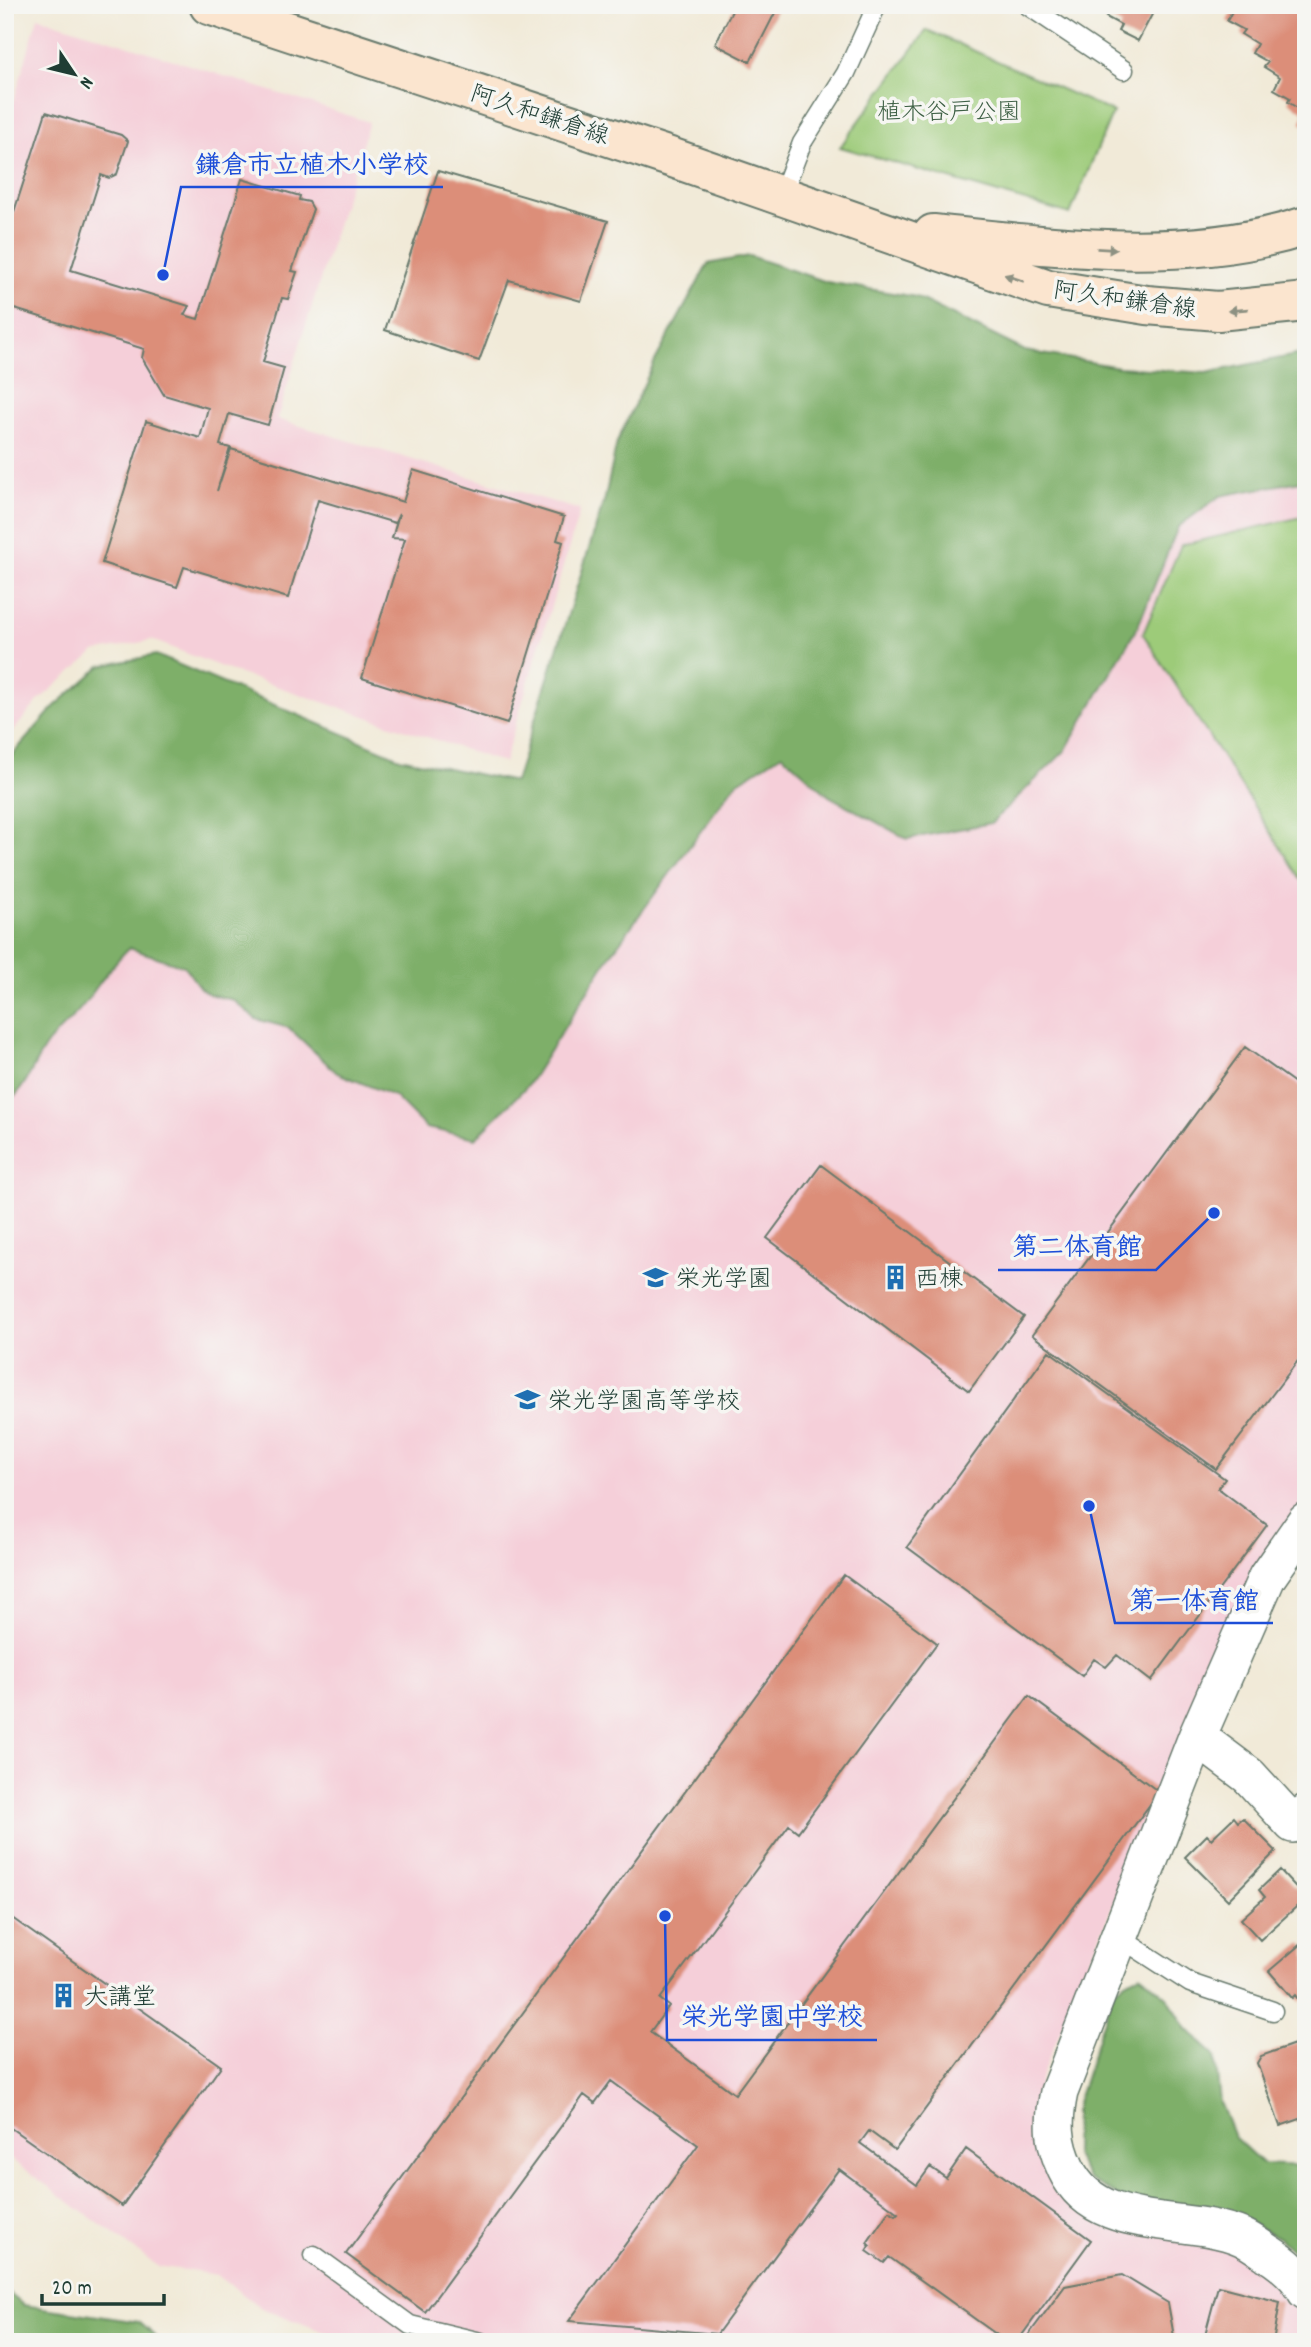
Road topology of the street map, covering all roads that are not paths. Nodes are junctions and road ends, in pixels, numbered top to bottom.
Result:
1 (209, 5) edge
2 (877, 5) edge
3 (1027, 5) edge
4 (1124, 70) dead end
5 (781, 197) junction
6 (1306, 226) edge
7 (869, 227) junction
8 (1306, 302) edge
9 (1306, 1521) edge
10 (1197, 1737) junction
11 (1306, 1813) edge
12 (1119, 1937) junction
13 (1273, 2011) dead end
14 (314, 2255) dead end
15 (1306, 2291) edge
16 (481, 2342) edge

1 - 5 main road, 阿久和鎌倉線
2 - 5 lane
3 - 4 lane
5 - 7 main road, 阿久和鎌倉線
7 -> 6 main road, 阿久和鎌倉線
8 -> 7 main road, 阿久和鎌倉線
9 - 10 street
10 - 11 street
10 - 12 street
12 - 13 lane
12 - 15 street
14 - 16 lane

